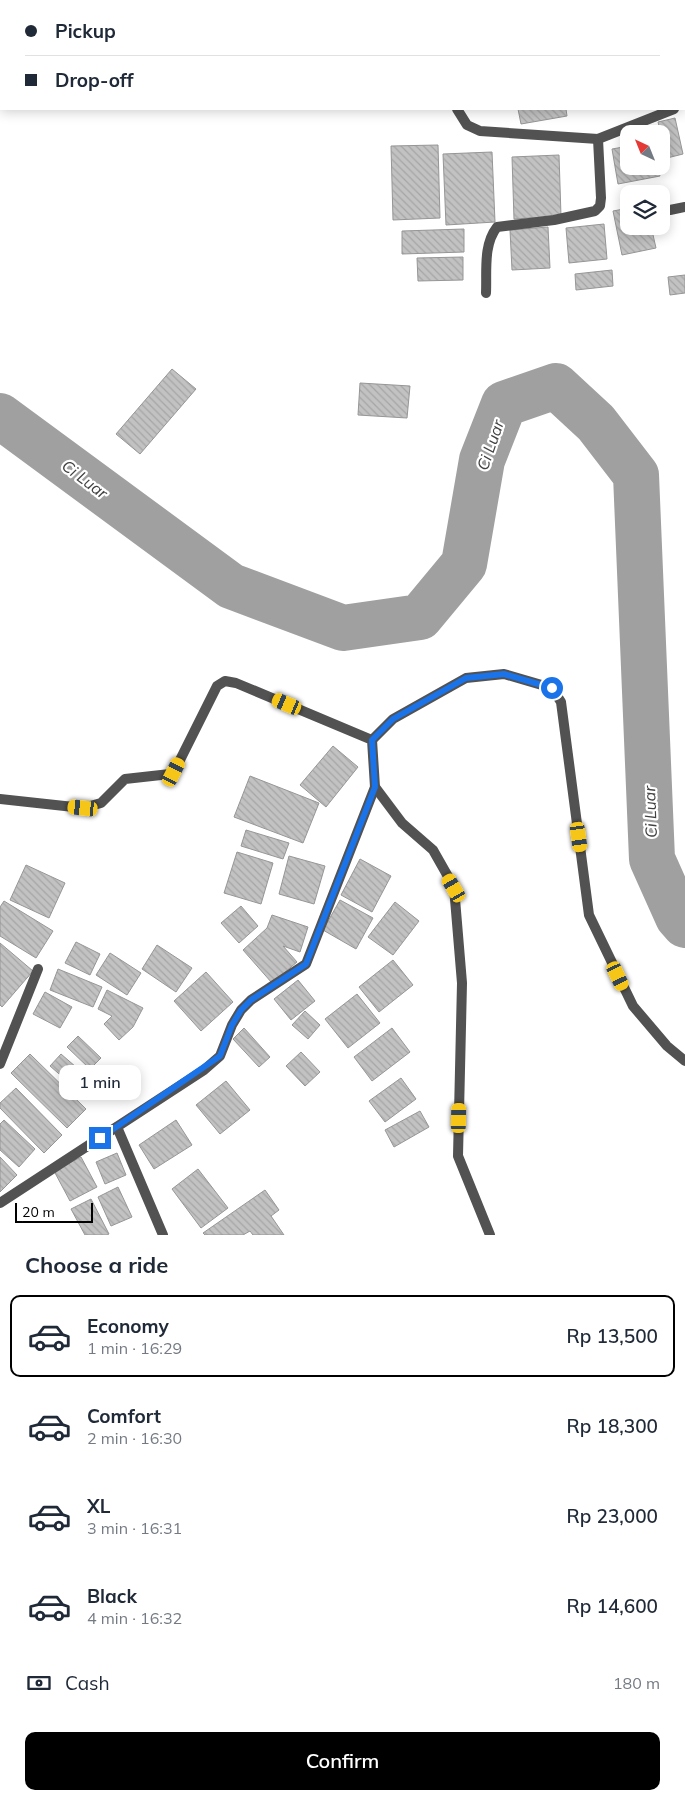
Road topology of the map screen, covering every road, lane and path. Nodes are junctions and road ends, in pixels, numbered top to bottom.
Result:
1 (458, 110) edge
2 (671, 110) edge
3 (598, 139) junction
4 (685, 207) edge
5 (670, 210) dead end
6 (486, 294) dead end
7 (372, 740) junction
8 (375, 787) junction
9 (0, 799) edge
10 (38, 969) dead end
11 (685, 1061) edge
12 (0, 1064) edge
13 (117, 1128) junction
14 (0, 1203) edge
15 (163, 1235) edge
16 (490, 1235) edge

1 - 3 street
2 - 3 street
3 - 6 street
4 - 5 street
7 - 8 street
7 - 9 street
7 - 11 street
8 - 13 street
8 - 16 street
10 - 12 street
13 - 14 street
13 - 15 street

